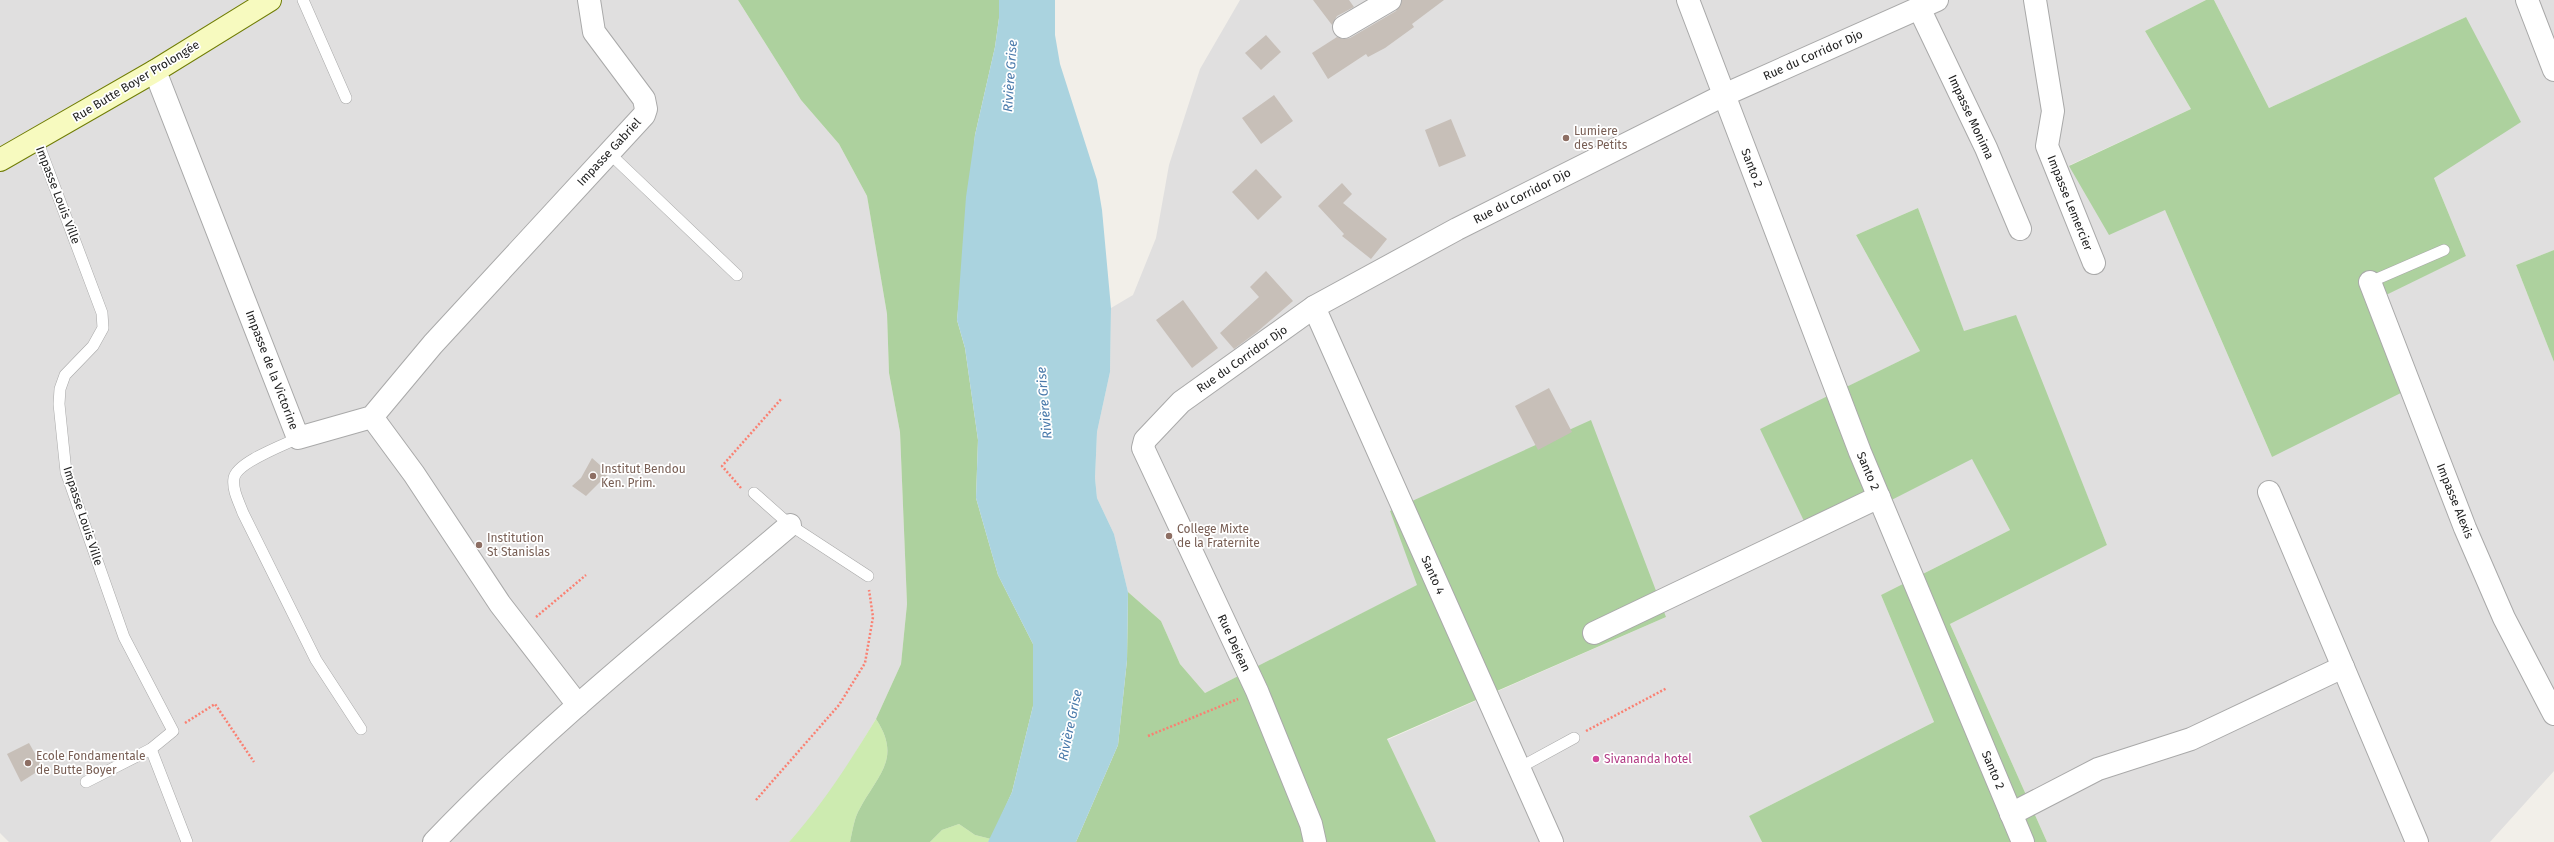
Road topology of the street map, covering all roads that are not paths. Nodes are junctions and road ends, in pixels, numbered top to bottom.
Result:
1 (268, 0) edge
2 (303, 0) edge
3 (589, 0) edge
4 (1390, 0) edge
5 (1688, 0) edge
6 (2034, 0) edge
7 (2527, 0) edge
8 (1928, 4) edge
9 (1344, 27) dead end
10 (2554, 70) edge
11 (154, 71) junction
12 (1724, 95) junction
13 (346, 98) dead end
14 (37, 140) junction
15 (608, 152) junction
16 (0, 160) edge
17 (2020, 229) dead end
18 (2444, 250) dead end
19 (2094, 263) dead end
20 (737, 275) dead end
21 (2370, 282) joint
22 (1314, 307) junction
23 (372, 417) junction
24 (298, 438) junction
25 (1143, 448) joint
26 (2269, 492) dead end
27 (754, 493) road end
28 (1879, 497) junction
29 (790, 525) junction
30 (868, 576) road end
31 (1594, 632) dead end
32 (2343, 667) junction
33 (578, 705) junction
34 (2554, 714) edge
35 (361, 729) dead end
36 (1574, 738) road end
37 (151, 749) junction
38 (1519, 768) junction
39 (86, 782) dead end
40 (2012, 814) junction
41 (187, 842) edge
42 (434, 842) edge
43 (1316, 842) edge
44 (1552, 842) edge
45 (2023, 842) edge
46 (2417, 842) edge

1 - 11 street, Rue Butte Boyer Prolongée
2 - 13 lane
3 - 15 street, Impasse Gabriel
4 - 9 street
5 - 12 street, Santo 2
6 - 19 street, Impasse Lemercier
7 - 10 street
8 - 12 street, Rue du Corridor Djo
8 - 17 street, Impasse Monima
11 - 14 street, Rue Butte Boyer Prolongée
11 - 24 street, Impasse de la Victorine
12 - 22 street, Rue du Corridor Djo
12 - 28 street, Santo 2
14 - 16 street, Rue Butte Boyer Prolongée
14 - 37 lane, Impasse Louis Ville
15 - 20 lane
15 - 23 street, Impasse Gabriel
18 - 21 lane
21 - 34 street, Impasse Alexis
22 - 25 street, Rue du Corridor Djo
22 - 38 street, Santo 4
23 - 24 street, Impasse de la Victorine
23 - 33 street
24 - 35 lane
25 - 43 street, Rue Dejean
26 - 32 street
27 - 29 lane
28 - 31 street
28 - 40 street, Santo 2
29 - 30 lane
29 - 33 street
32 - 40 street
32 - 46 street
33 - 42 street
36 - 38 lane
37 - 39 lane
37 - 41 lane
38 - 44 street, Santo 4
40 - 45 street, Santo 2

